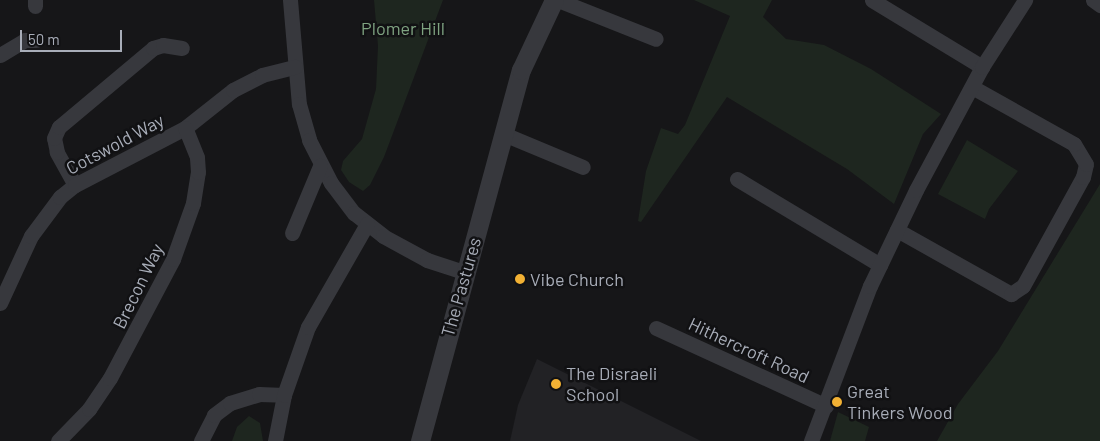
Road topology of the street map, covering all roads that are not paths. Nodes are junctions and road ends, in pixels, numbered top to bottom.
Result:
1 (290, 0) edge
2 (554, 0) edge
3 (558, 0) edge
4 (872, 0) edge
5 (1025, 0) edge
6 (1093, 0) edge
7 (1100, 4) edge
8 (36, 40) dead end
9 (656, 40) dead end
10 (182, 48) dead end
11 (0, 55) edge
12 (294, 67) junction
13 (982, 67) junction
14 (972, 87) junction
15 (185, 128) junction
16 (506, 135) junction
17 (320, 166) junction
18 (583, 167) dead end
19 (737, 179) dead end
20 (76, 185) junction
21 (367, 224) junction
22 (897, 230) junction
23 (292, 232) dead end
24 (880, 265) junction
25 (464, 272) junction
26 (0, 303) edge
27 (656, 328) dead end
28 (284, 395) junction
29 (826, 406) junction
30 (58, 441) edge
31 (201, 441) edge
32 (274, 441) edge
33 (420, 441) edge
34 (811, 441) edge

1 - 12 street
2 - 16 street, The Pastures
3 - 9 street
4 - 13 street
5 - 13 street, Hithercroft Road
6 - 7 street
8 - 11 street
10 - 20 street
12 - 15 street, Cotswold Way
12 - 17 street
13 - 14 street, Hithercroft Road
14 - 22 street, Hithercroft Road
14 - 22 street
15 - 20 street, Cotswold Way
15 - 30 street, Brecon Way
16 - 18 street
16 - 25 street, The Pastures
17 - 21 street
17 - 23 street
19 - 24 street
20 - 26 street, Cotswold Way
21 - 25 street
21 - 28 street
22 - 24 street, Hithercroft Road
24 - 29 street, Hithercroft Road
25 - 33 street, The Pastures
27 - 29 street, Hithercroft Road
28 - 31 street
28 - 32 street
29 - 34 street, Hithercroft Road

